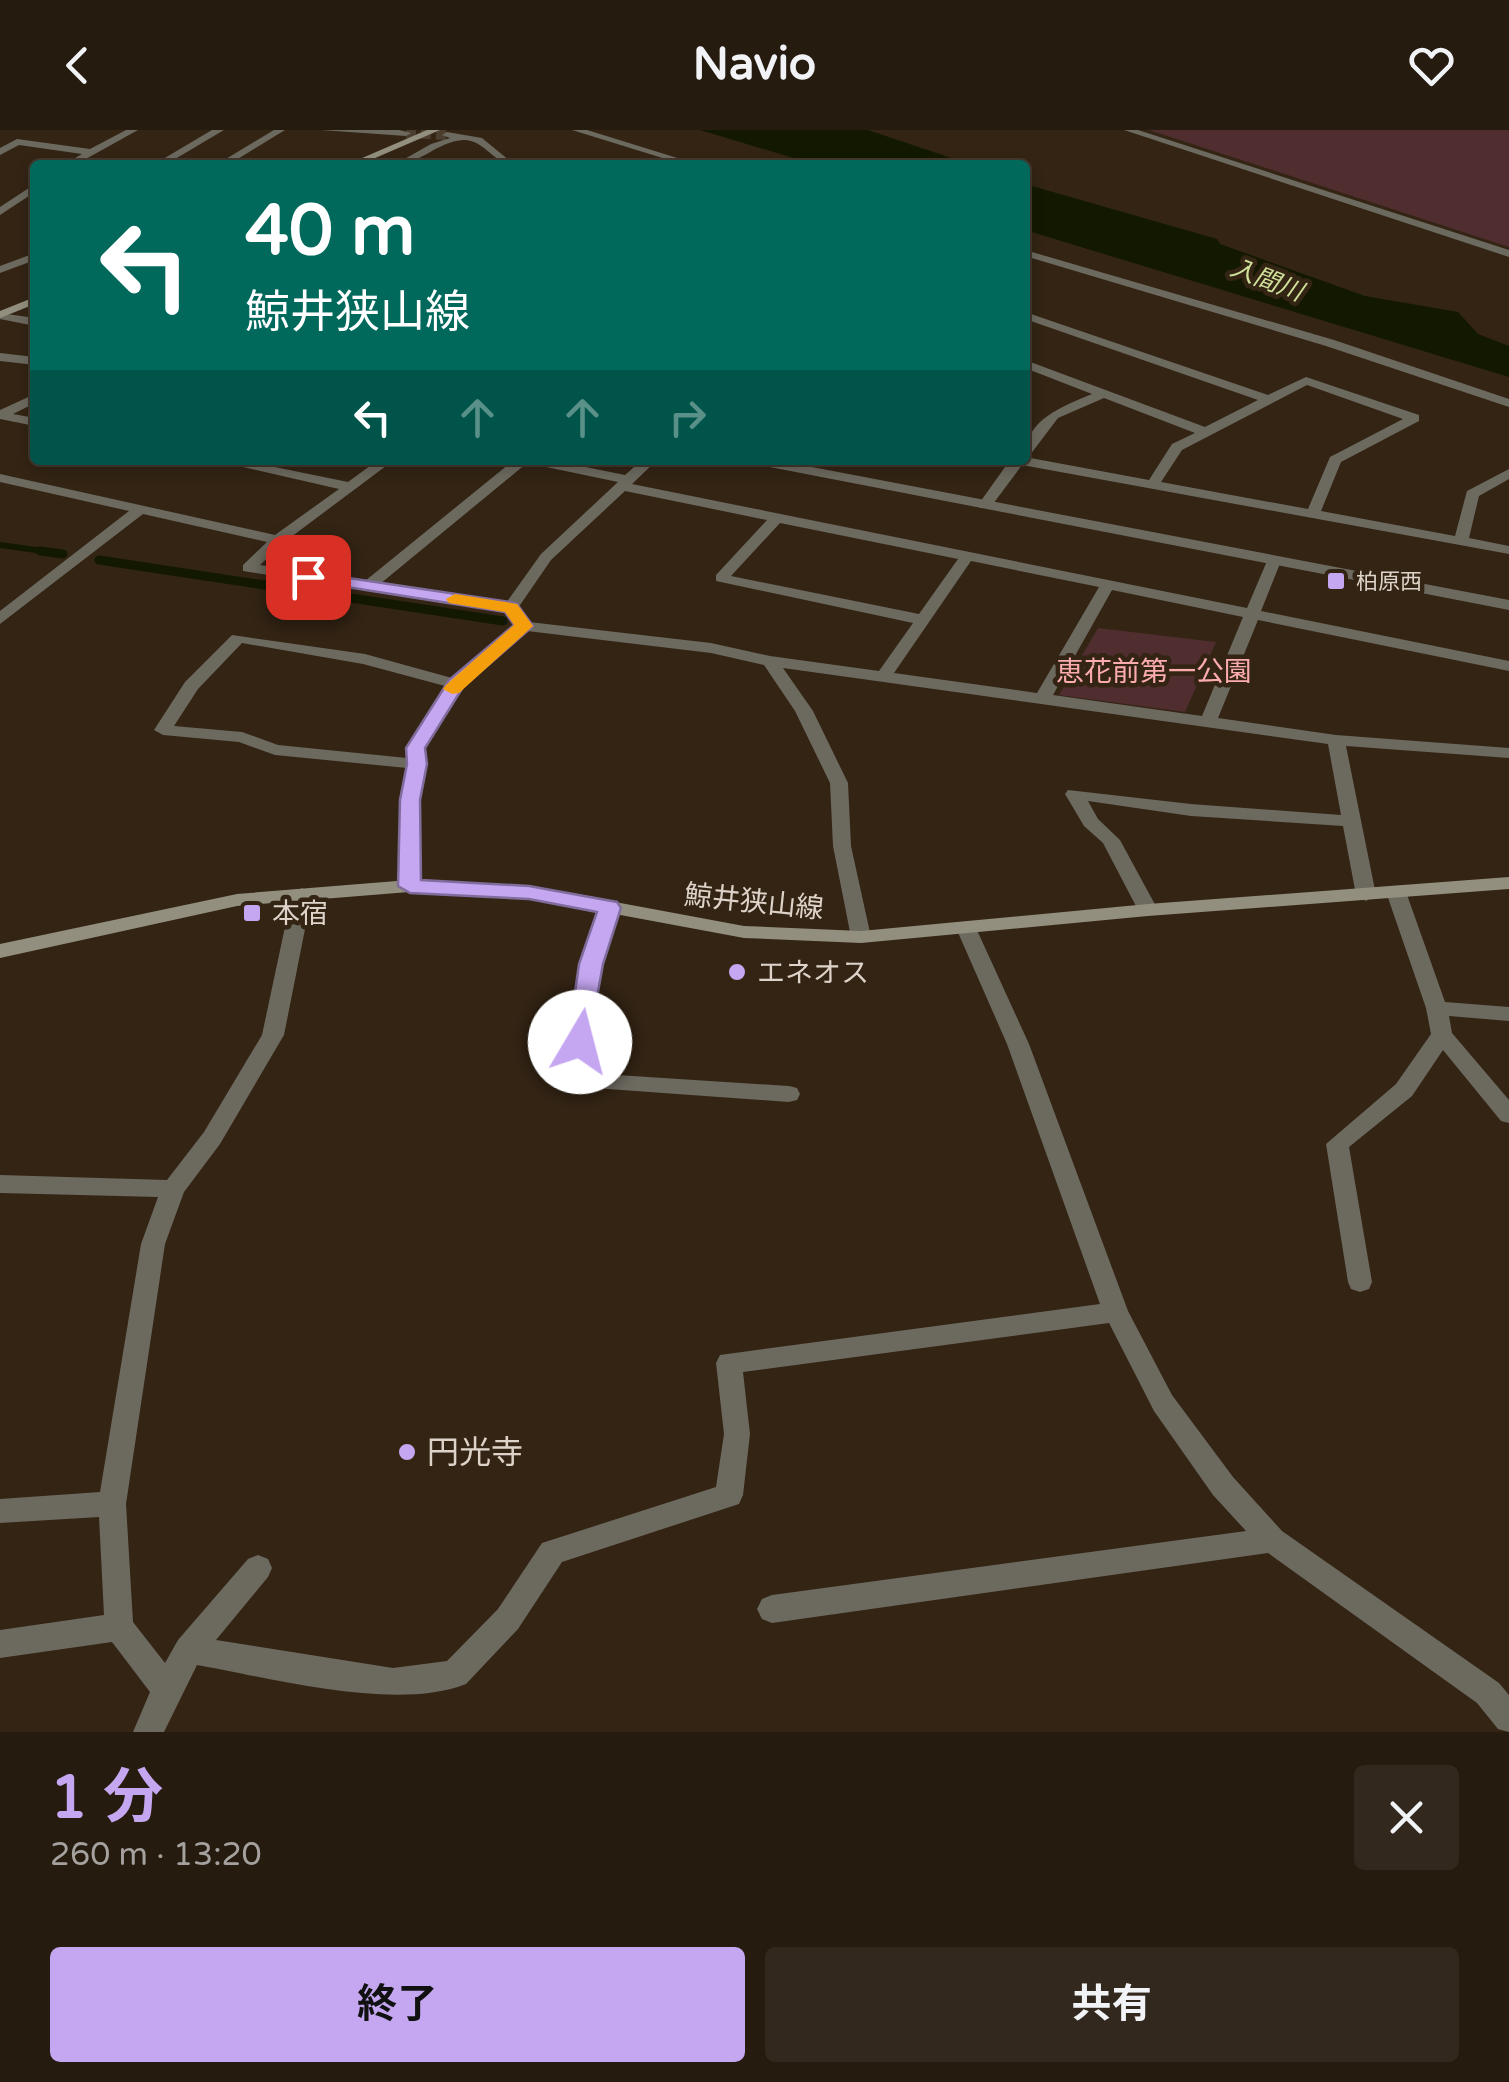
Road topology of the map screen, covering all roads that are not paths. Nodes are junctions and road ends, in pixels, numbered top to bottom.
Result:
1 (133, 130) edge
2 (218, 130) edge
3 (280, 130) edge
4 (326, 130) edge
5 (434, 130) edge
6 (577, 130) edge
7 (1129, 130) edge
8 (406, 133) dead end
9 (447, 135) dead end
10 (464, 136) junction
11 (0, 152) edge
12 (90, 152) junction
13 (76, 160) edge
14 (167, 160) edge
15 (229, 160) edge
16 (364, 160) edge
17 (408, 160) edge
18 (504, 160) edge
19 (678, 160) edge
20 (30, 191) edge
21 (0, 212) edge
22 (1030, 254) edge
23 (1509, 254) edge
24 (30, 258) edge
25 (0, 270) edge
26 (30, 302) edge
27 (0, 315) edge
28 (1030, 317) edge
29 (30, 321) edge
30 (0, 357) edge
31 (30, 360) edge
32 (1030, 366) edge
33 (1103, 394) junction
34 (30, 400) edge
35 (1268, 400) junction
36 (1509, 403) edge
37 (30, 421) edge
38 (1205, 432) junction
39 (1030, 446) edge
40 (1030, 462) edge
41 (245, 465) edge
42 (380, 465) edge
43 (516, 465) edge
44 (551, 465) edge
45 (644, 465) edge
46 (780, 465) edge
47 (1014, 465) edge
48 (1509, 473) edge
49 (0, 478) edge
50 (624, 483) junction
51 (1153, 484) junction
52 (350, 486) junction
53 (984, 505) junction
54 (142, 509) junction
55 (1312, 514) junction
56 (778, 516) junction
57 (278, 540) junction
58 (1461, 541) junction
59 (1509, 550) edge
60 (967, 557) junction
61 (1274, 560) junction
62 (368, 586) junction
63 (1107, 586) junction
64 (1509, 605) edge
65 (510, 608) junction
66 (1252, 615) junction
67 (0, 619) edge
68 (923, 620) junction
69 (524, 626) junction
70 (770, 661) junction
71 (1509, 666) edge
72 (882, 677) junction
73 (455, 684) junction
74 (1042, 698) junction
75 (1207, 724) junction
76 (1336, 740) junction
77 (1509, 753) edge
78 (417, 764) junction
79 (1351, 821) junction
80 (1509, 883) edge
81 (410, 886) junction
82 (1396, 892) junction
83 (302, 894) junction
84 (1366, 895) junction
85 (610, 908) junction
86 (1148, 910) junction
87 (966, 928) junction
88 (861, 937) junction
89 (0, 951) edge
90 (1437, 1008) junction
91 (1509, 1014) edge
92 (1442, 1035) junction
93 (788, 1094) dead end
94 (1509, 1116) edge
95 (0, 1184) edge
96 (174, 1189) junction
97 (1360, 1282) dead end
98 (1116, 1312) junction
99 (112, 1504) junction
100 (0, 1511) edge
101 (1272, 1540) junction
102 (258, 1568) dead end
103 (772, 1610) dead end
104 (119, 1627) junction
105 (0, 1644) edge
106 (189, 1650) junction
107 (167, 1690) junction
108 (1499, 1692) edge
109 (1509, 1718) edge
110 (148, 1732) edge

1 - 12 street
2 - 14 street
3 - 15 street
4 - 8 street
5 - 16 main road
6 - 19 street
7 - 23 street
9 - 10 street
10 - 17 street
10 - 18 street
11 - 12 street
12 - 13 street
20 - 21 street
22 - 36 street
24 - 25 street
26 - 27 main road
27 - 29 street
28 - 35 street
30 - 31 street
32 - 33 street
33 - 38 street
33 - 39 street
34 - 37 street
35 - 38 street
35 - 55 street
38 - 51 street
40 - 51 street
41 - 52 street
42 - 52 street
43 - 62 street
44 - 50 street
45 - 50 street
46 - 53 street
47 - 53 street
48 - 58 street
49 - 54 street
50 - 56 street
50 - 65 street
51 - 55 street
52 - 57 street
53 - 61 street
54 - 57 street
54 - 67 street
55 - 58 street
56 - 60 street
56 - 68 street
57 - 62 street
58 - 59 street
60 - 63 street
60 - 68 street
61 - 64 street
61 - 66 street
62 - 65 street
63 - 66 street
63 - 74 street
65 - 69 street
66 - 71 street
66 - 75 street
68 - 72 street
69 - 70 street
69 - 73 street
70 - 72 street
70 - 88 street
72 - 74 street
73 - 78 street
73 - 78 street
74 - 75 street
75 - 76 street
76 - 77 street
76 - 79 street
78 - 81 street
79 - 84 street
79 - 86 street
80 - 82 main road, 鯨井狭山線
81 - 83 main road, 鯨井狭山線
81 - 85 main road, 鯨井狭山線
82 - 84 main road, 鯨井狭山線
82 - 90 street
83 - 89 main road, 鯨井狭山線
83 - 96 street
84 - 86 main road, 鯨井狭山線
85 - 88 main road, 鯨井狭山線
85 - 93 street
86 - 87 main road, 鯨井狭山線
87 - 88 main road, 鯨井狭山線
87 - 98 street
90 - 91 street
90 - 92 street
92 - 94 street
92 - 97 street
95 - 96 street
96 - 99 street
98 - 101 street
98 - 106 street
99 - 100 street
99 - 104 street
101 - 103 street
101 - 108 street
102 - 106 street
104 - 105 street
104 - 107 street
106 - 107 street
107 - 110 street
108 - 109 street

